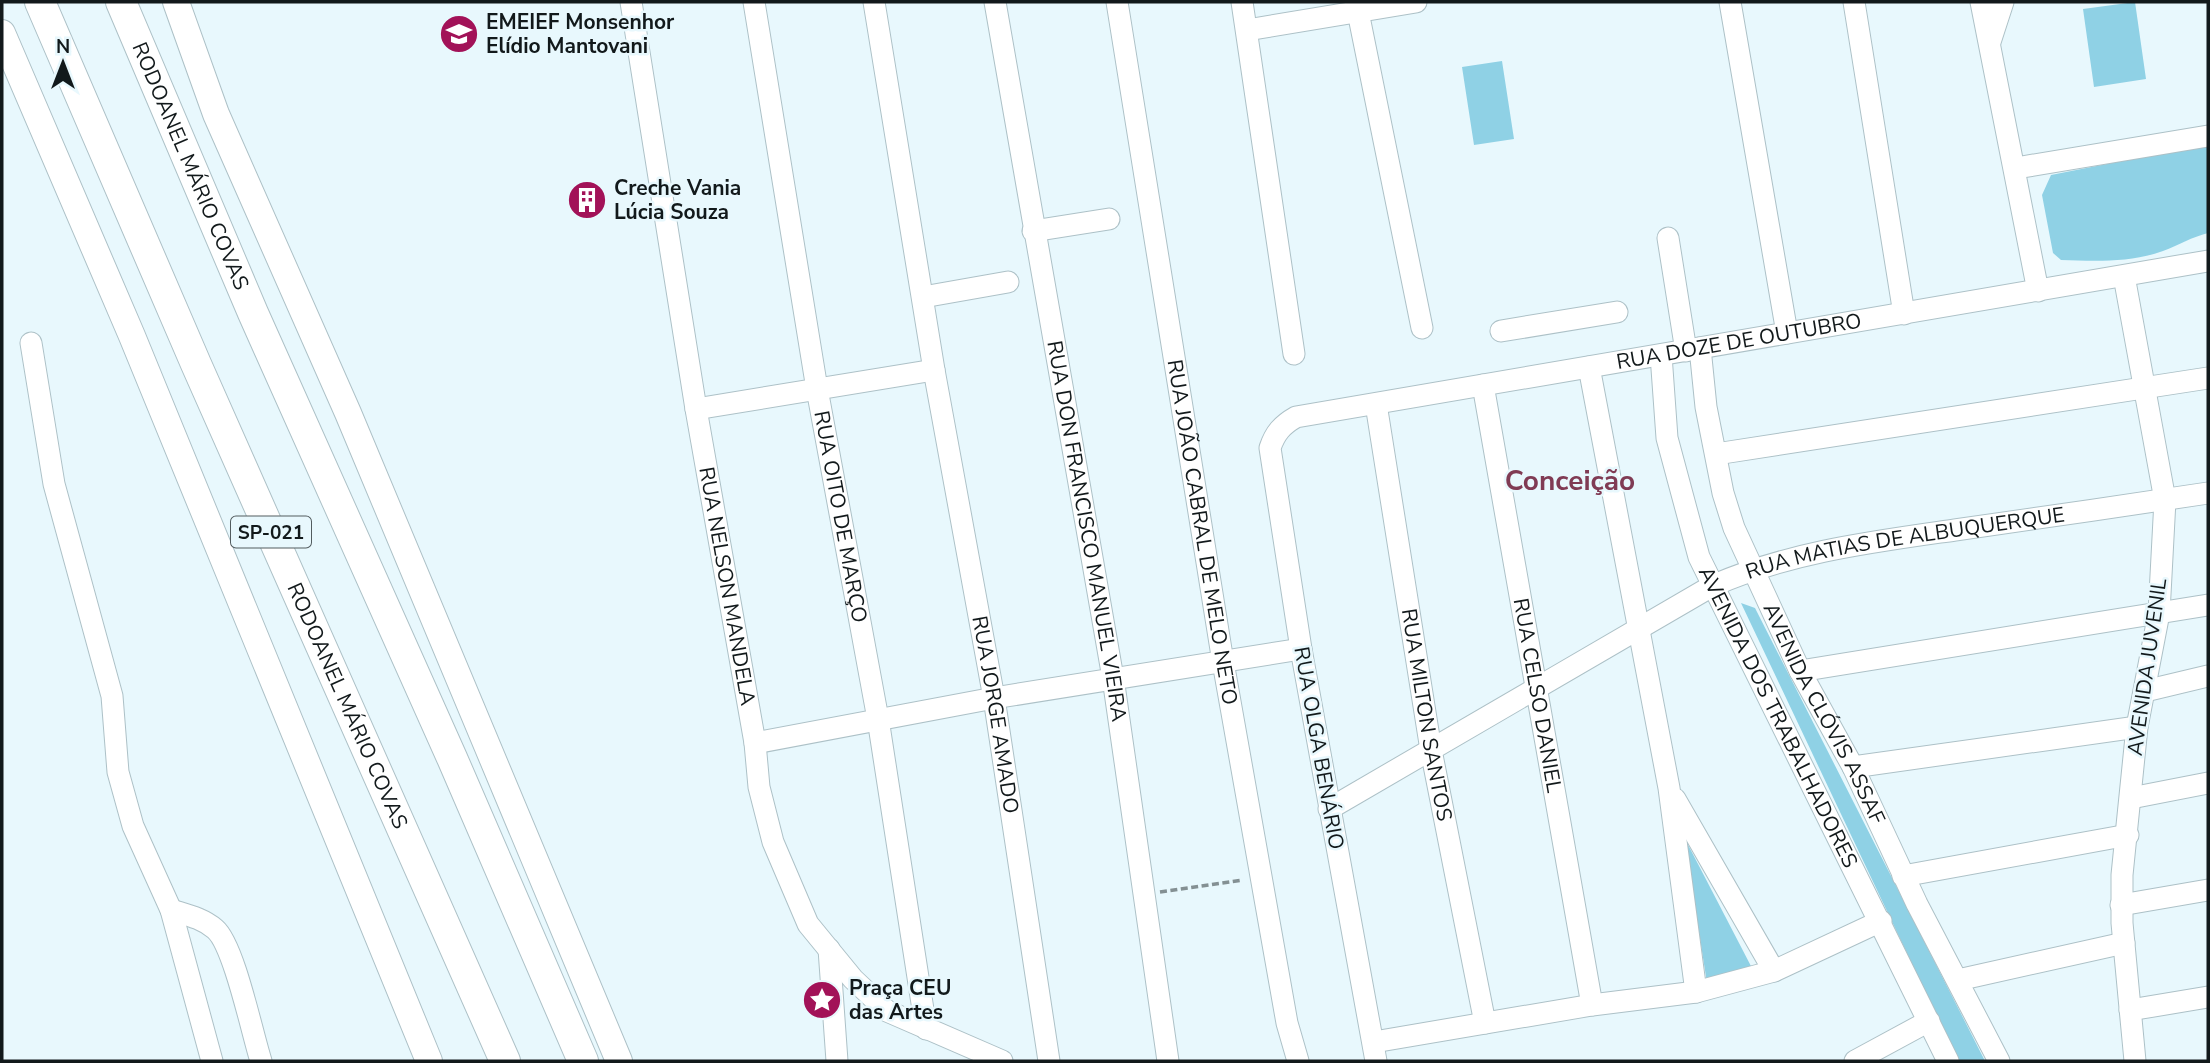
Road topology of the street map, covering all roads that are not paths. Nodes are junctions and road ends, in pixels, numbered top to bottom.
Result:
1 (40, 2) edge
2 (121, 2) edge
3 (176, 2) edge
4 (631, 2) edge
5 (754, 2) edge
6 (874, 2) edge
7 (995, 2) edge
8 (1117, 2) edge
9 (1242, 2) edge
10 (1416, 2) edge
11 (1730, 2) edge
12 (1854, 2) edge
13 (1980, 2) edge
14 (2003, 2) edge
15 (1357, 7) edge
16 (1247, 30) junction
17 (2, 33) edge
18 (1990, 44) junction
19 (2208, 136) edge
20 (2016, 168) junction
21 (1109, 219) dead end
22 (1033, 231) junction
23 (1668, 238) dead end
24 (2208, 261) edge
25 (2124, 276) junction
26 (1008, 282) dead end
27 (2038, 291) junction
28 (923, 297) junction
29 (1616, 312) dead end
30 (1904, 314) junction
31 (1422, 328) dead end
32 (1501, 331) dead end
33 (1787, 333) junction
34 (31, 343) dead end
35 (1693, 350) junction
36 (1294, 354) dead end
37 (1661, 355) junction
38 (1589, 367) junction
39 (934, 370) junction
40 (2208, 378) edge
41 (1483, 385) junction
42 (817, 389) junction
43 (2145, 389) junction
44 (1376, 404) junction
45 (696, 409) junction
46 (1275, 434) joint
47 (1716, 454) junction
48 (2208, 493) edge
49 (2165, 500) junction
50 (1752, 570) junction
51 (1712, 586) junction
52 (2208, 605) edge
53 (2159, 613) junction
54 (1637, 630) junction
55 (1301, 649) junction
56 (1223, 662) junction
57 (1800, 671) junction
58 (2208, 677) edge
59 (1112, 678) junction
60 (1535, 688) junction
61 (2145, 691) junction
62 (994, 698) junction
63 (878, 719) junction
64 (2137, 727) junction
65 (755, 743) junction
66 (1431, 750) junction
67 (1853, 767) junction
68 (2208, 783) edge
69 (1669, 788) junction
70 (2131, 798) junction
71 (1329, 809) junction
72 (2127, 835) junction
73 (1903, 876) junction
74 (2208, 890) edge
75 (2121, 905) junction
76 (171, 910) junction
77 (1881, 921) junction
78 (2124, 943) junction
79 (829, 949) junction
80 (1774, 971) junction
81 (1958, 980) junction
82 (1696, 992) junction
83 (2208, 997) edge
84 (1591, 1005) junction
85 (2130, 1010) junction
86 (1929, 1021) junction
87 (1485, 1023) junction
88 (926, 1029) junction
89 (1375, 1052) edge
90 (2129, 1060) edge
91 (212, 1061) edge
92 (261, 1061) edge
93 (429, 1061) edge
94 (505, 1061) edge
95 (583, 1061) edge
96 (619, 1061) edge
97 (837, 1061) edge
98 (1002, 1061) edge
99 (1049, 1061) edge
100 (1168, 1061) edge
101 (1298, 1061) edge
102 (1855, 1061) edge
103 (1948, 1061) edge
104 (1999, 1061) edge

1 - 94 highway, RODOANEL MÁRIO COVAS / SP-021
2 - 95 highway, RODOANEL MÁRIO COVAS / SP-021
3 - 96 main road
4 - 45 street, RUA NELSON MANDELA
5 - 42 street, RUA OITO DE MARÇO
6 - 28 street, RUA JORGE AMADO
7 - 22 street, RUA DON FRANCISCO MANUEL VIEIRA
8 - 56 street, RUA JOÃO CABRAL DE MELO NETO
9 - 16 street
10 - 15 street
11 - 33 street
12 - 30 street
13 - 18 street
14 - 18 street
15 - 16 street
15 - 31 street
16 - 36 street
17 - 93 main road
18 - 20 street
19 - 20 street
20 - 27 street
21 - 22 street
22 - 59 street, RUA DON FRANCISCO MANUEL VIEIRA
23 - 35 street, AVENIDA CLÓVIS ASSAF
24 - 25 street, RUA DOZE DE OUTUBRO
25 - 27 street, RUA DOZE DE OUTUBRO
25 - 43 street, AVENIDA JUVENIL
26 - 28 street
27 - 30 street, RUA DOZE DE OUTUBRO
28 - 39 street, RUA JORGE AMADO
29 - 32 street
30 - 33 street, RUA DOZE DE OUTUBRO
33 - 35 street, RUA DOZE DE OUTUBRO
34 - 76 street
35 - 37 street, RUA DOZE DE OUTUBRO
35 - 47 street, AVENIDA CLÓVIS ASSAF
37 - 38 street, RUA DOZE DE OUTUBRO
37 - 51 street, AVENIDA DOS TRABALHADORES
38 - 41 street, RUA DOZE DE OUTUBRO
38 - 54 street
39 - 42 street
39 - 62 street, RUA JORGE AMADO
40 - 43 street
41 - 44 street, RUA DOZE DE OUTUBRO
41 - 60 street, RUA CELSO DANIEL
42 - 45 street
42 - 63 street, RUA OITO DE MARÇO
43 - 47 street
43 - 49 street, AVENIDA JUVENIL
44 - 46 street, RUA DOZE DE OUTUBRO
44 - 66 street, RUA MILTON SANTOS
45 - 65 street, RUA NELSON MANDELA
46 - 55 street, RUA OLGA BENÁRIO
47 - 50 street, AVENIDA CLÓVIS ASSAF
48 - 49 street, RUA MATIAS DE ALBUQUERQUE
49 - 50 street, RUA MATIAS DE ALBUQUERQUE
49 - 53 street, AVENIDA JUVENIL
50 - 51 street, RUA MATIAS DE ALBUQUERQUE
50 - 57 street, AVENIDA CLÓVIS ASSAF
51 - 54 street, RUA MATIAS DE ALBUQUERQUE
51 - 77 street, AVENIDA DOS TRABALHADORES
52 - 53 street
53 - 57 street
53 - 61 street, AVENIDA JUVENIL
54 - 60 street, RUA MATIAS DE ALBUQUERQUE
54 - 69 street
55 - 56 street
55 - 71 street, RUA OLGA BENÁRIO
56 - 59 street
56 - 101 street, RUA JOÃO CABRAL DE MELO NETO
57 - 67 street, AVENIDA CLÓVIS ASSAF
58 - 61 street
59 - 62 street
59 - 100 street, RUA DON FRANCISCO MANUEL VIEIRA
60 - 66 street, RUA MATIAS DE ALBUQUERQUE
60 - 84 street, RUA CELSO DANIEL
61 - 64 street, AVENIDA JUVENIL
62 - 63 street
62 - 99 street, RUA JORGE AMADO
63 - 65 street
63 - 88 street, RUA OITO DE MARÇO
64 - 67 street
64 - 70 street, AVENIDA JUVENIL
65 - 79 street, RUA NELSON MANDELA
66 - 71 street, RUA MATIAS DE ALBUQUERQUE
66 - 87 street, RUA MILTON SANTOS
67 - 73 street, AVENIDA CLÓVIS ASSAF
68 - 70 street
69 - 80 street
69 - 82 street
70 - 72 street, AVENIDA JUVENIL
71 - 89 street, RUA OLGA BENÁRIO
72 - 73 street
72 - 75 street, AVENIDA JUVENIL
73 - 81 street, AVENIDA CLÓVIS ASSAF
74 - 75 street
75 - 78 street, AVENIDA JUVENIL
76 - 91 street
76 - 92 street
77 - 80 street
77 - 86 street, AVENIDA DOS TRABALHADORES
78 - 81 street
78 - 85 street, AVENIDA JUVENIL
79 - 88 street, RUA NELSON MANDELA
79 - 97 street
80 - 82 street
81 - 104 street, AVENIDA CLÓVIS ASSAF
82 - 84 street
83 - 85 street
84 - 87 street
85 - 90 street, AVENIDA JUVENIL
86 - 102 street
86 - 103 street, AVENIDA DOS TRABALHADORES
87 - 89 street
88 - 98 street, RUA NELSON MANDELA

